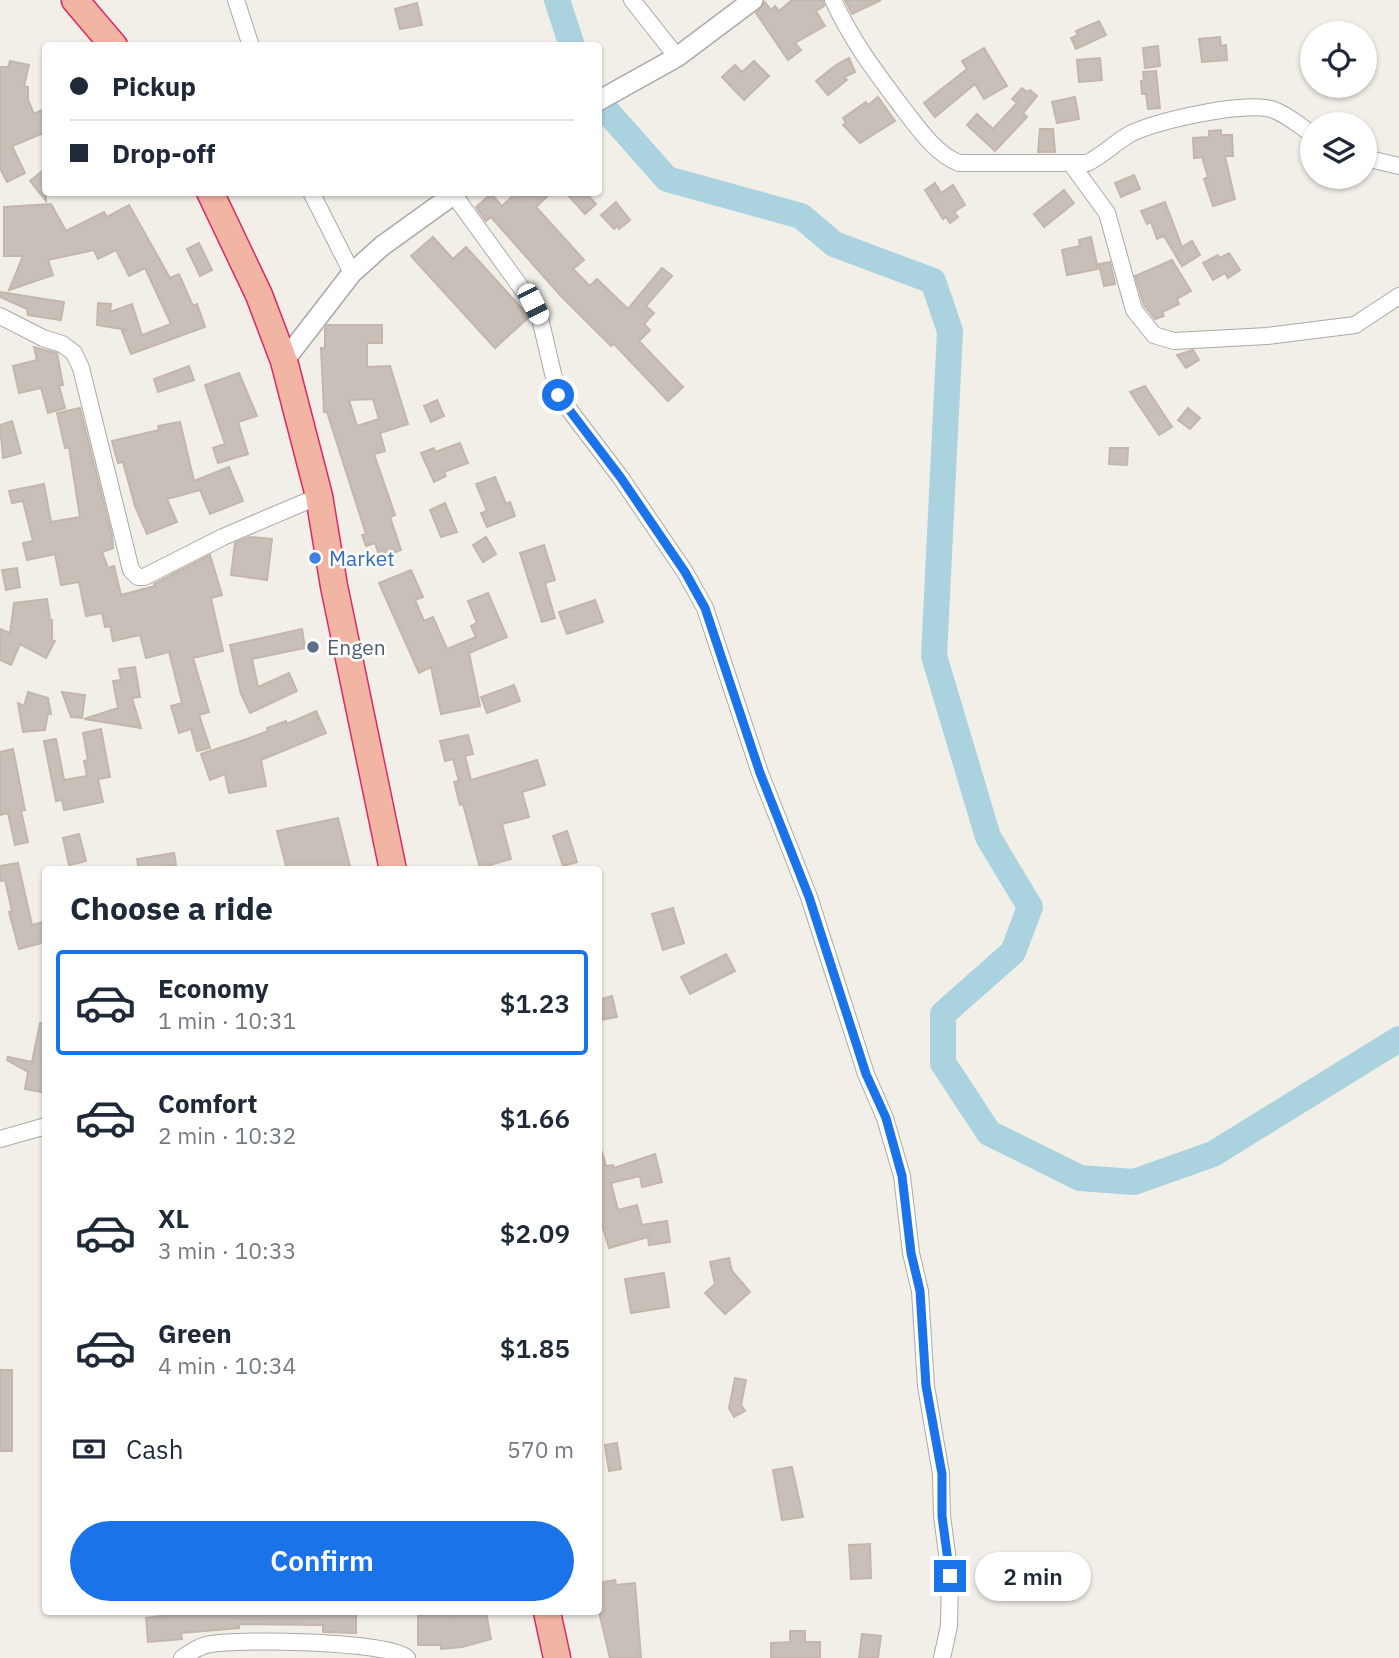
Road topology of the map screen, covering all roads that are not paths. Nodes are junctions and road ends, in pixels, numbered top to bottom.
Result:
1 (75, 0) edge
2 (236, 0) edge
3 (632, 0) edge
4 (752, 0) edge
5 (833, 0) edge
6 (111, 42) edge
7 (250, 42) edge
8 (677, 57) junction
9 (602, 99) edge
10 (1300, 126) edge
11 (1377, 161) edge
12 (1072, 165) junction
13 (1399, 166) edge
14 (212, 196) edge
15 (313, 196) edge
16 (453, 196) edge
17 (457, 196) edge
18 (352, 273) junction
19 (1399, 296) edge
20 (0, 316) edge
21 (284, 361) junction
22 (319, 496) junction
23 (392, 866) edge
24 (42, 1127) edge
25 (0, 1139) edge
26 (548, 1615) edge
27 (182, 1658) edge
28 (407, 1658) edge
29 (557, 1658) edge
30 (942, 1658) edge

1 - 6 highway
2 - 7 street
3 - 8 street
4 - 8 street
5 - 12 street
8 - 9 street
10 - 12 street
11 - 13 street
12 - 19 street
14 - 21 highway
15 - 18 street
16 - 18 street
17 - 30 street
18 - 21 street
20 - 22 street
21 - 22 highway
22 - 23 highway
24 - 25 street
26 - 29 highway
27 - 28 street

